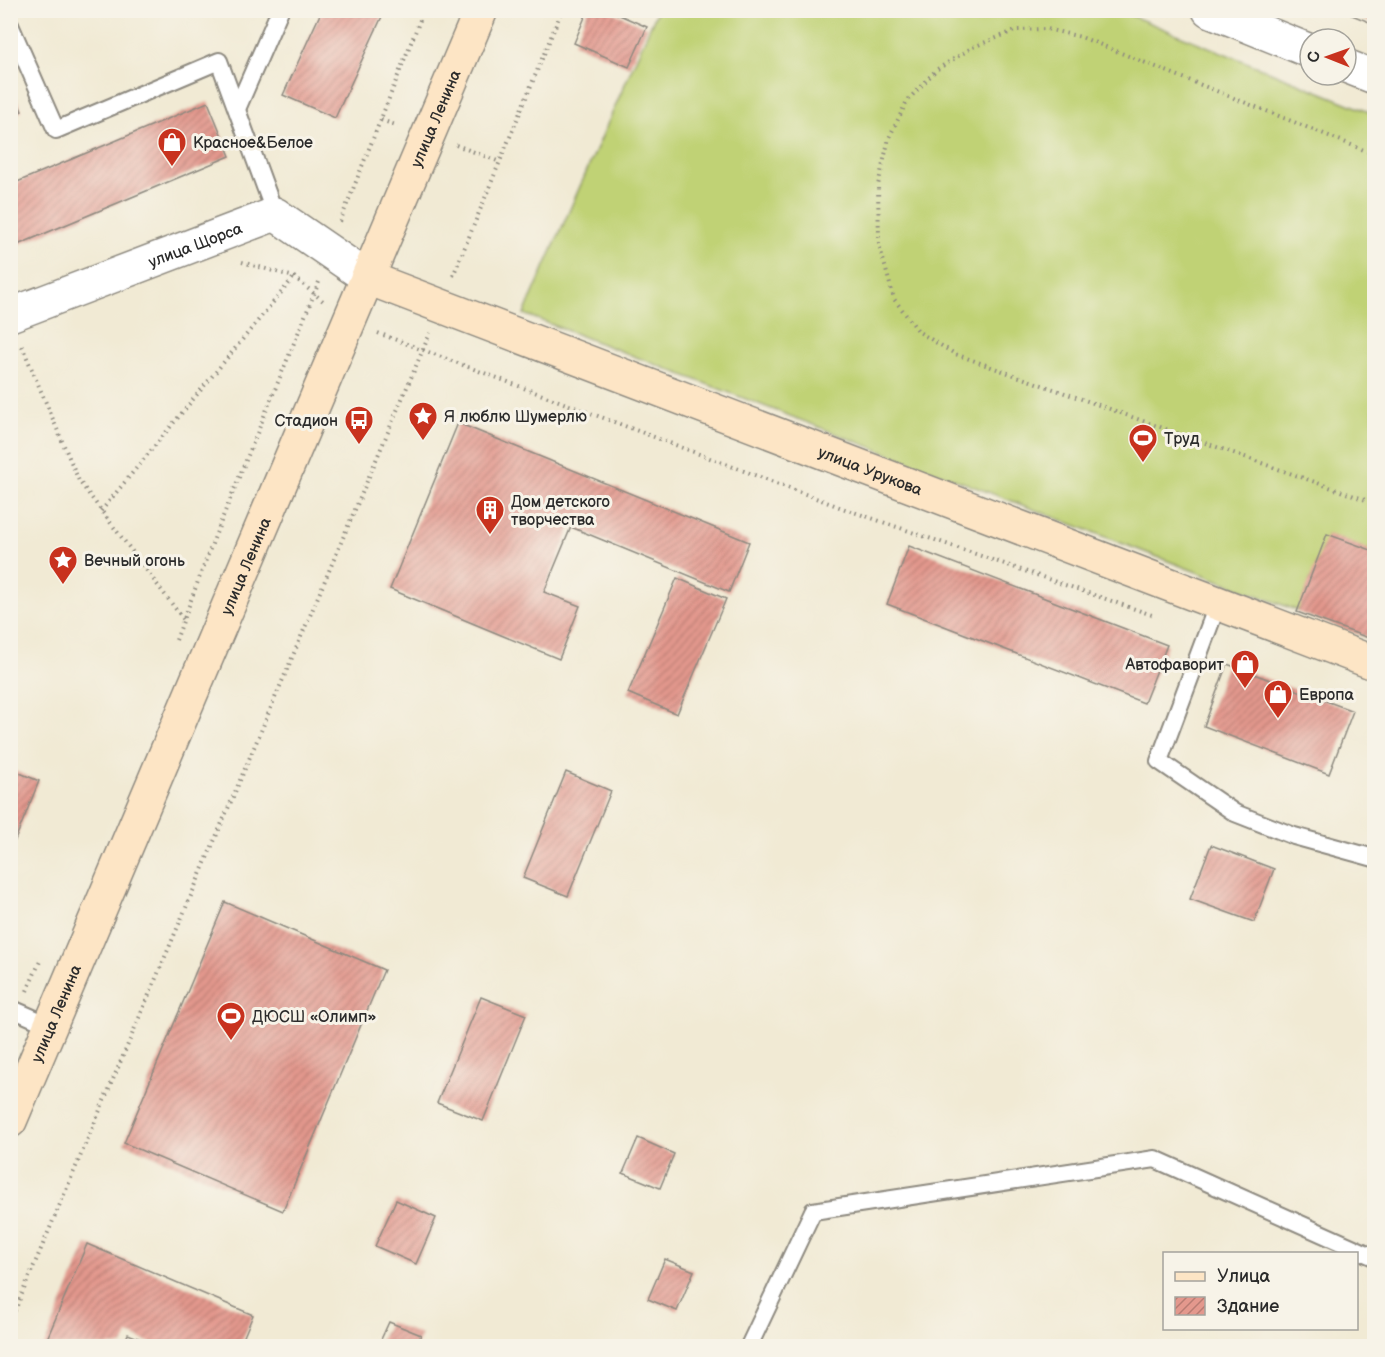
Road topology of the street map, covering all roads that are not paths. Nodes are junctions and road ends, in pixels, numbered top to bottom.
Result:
1 (280, 10) edge
2 (481, 10) edge
3 (1209, 10) edge
4 (10, 25) edge
5 (1298, 46) edge
6 (1358, 71) edge
7 (1374, 77) edge
8 (237, 109) junction
9 (275, 214) junction
10 (368, 278) junction
11 (10, 315) edge
12 (1218, 603) junction
13 (1374, 663) edge
14 (1374, 858) edge
15 (14, 1010) edge
16 (51, 1026) junction
17 (10, 1121) edge
18 (1374, 1257) edge
19 (749, 1347) edge

1 - 8 lane
2 - 10 main road, улица Ленина
3 - 5 street
4 - 8 lane
6 - 7 street
8 - 9 lane
9 - 10 street
9 - 11 street, улица Щорса
10 - 12 main road, улица Урукова
10 - 16 main road, улица Ленина
12 - 13 main road, улица Урукова
12 - 14 lane
15 - 16 lane
16 - 17 main road, улица Ленина
18 - 19 lane

